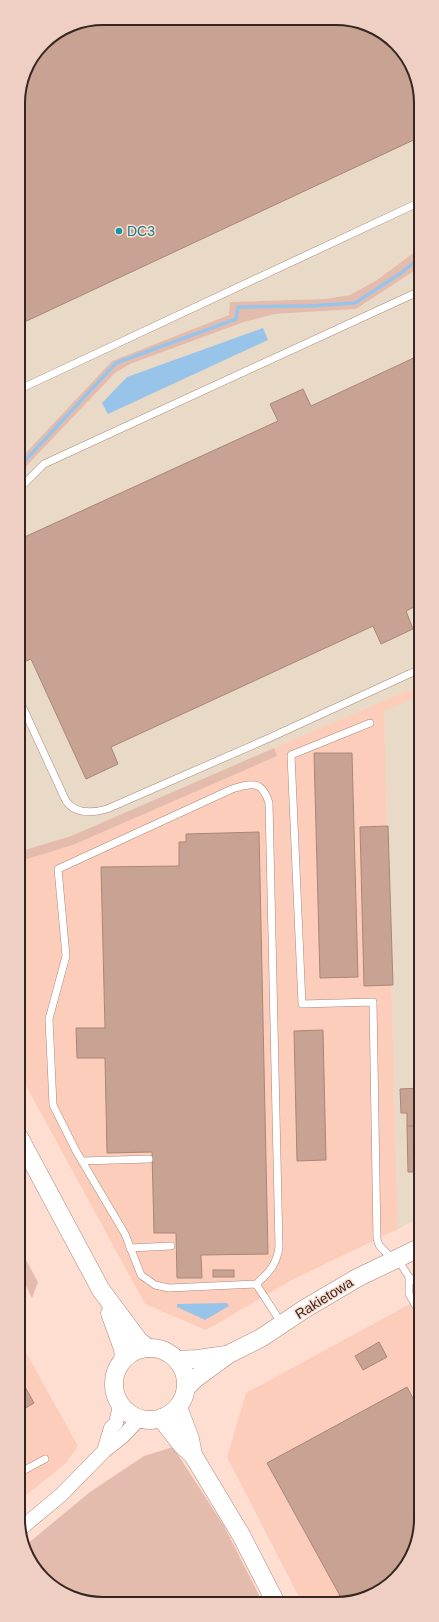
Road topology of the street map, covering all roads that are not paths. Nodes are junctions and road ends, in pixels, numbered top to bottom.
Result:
1 (414, 205) edge
2 (414, 294) edge
3 (25, 387) edge
4 (25, 483) edge
5 (414, 672) edge
6 (25, 713) edge
7 (370, 723) dead end
8 (25, 1148) edge
9 (149, 1159) dead end
10 (82, 1161) junction
11 (171, 1246) dead end
12 (130, 1248) junction
13 (414, 1250) edge
14 (395, 1259) junction
15 (409, 1277) junction
16 (414, 1281) edge
17 (256, 1284) junction
18 (101, 1290) junction
19 (414, 1303) edge
20 (282, 1325) junction
21 (148, 1348) junction
22 (229, 1354) junction
23 (124, 1359) junction
24 (177, 1360) junction
25 (186, 1388) junction
26 (120, 1406) junction
27 (178, 1407) junction
28 (161, 1418) junction
29 (139, 1419) junction
30 (104, 1451) junction
31 (193, 1455) junction
32 (45, 1459) dead end
33 (25, 1470) edge
34 (26, 1525) edge
35 (273, 1597) edge

1 - 3 lane
2 - 4 lane
5 - 6 lane
7 - 14 lane
8 - 18 street
9 - 10 lane
10 - 12 lane
10 - 17 lane
11 - 12 lane
12 - 17 lane
13 - 14 street, Rakietowa
14 - 15 lane
14 - 20 street, Rakietowa
15 - 16 lane
15 - 19 lane
17 - 20 lane
18 - 21 street
18 - 23 street
20 - 22 street, Rakietowa
21 - 23 street
21 - 24 street
22 - 24 street, Rakietowa
22 - 25 street, Rakietowa
23 - 26 street
24 - 25 street
25 - 27 street
26 - 29 street
26 - 30 street
27 - 28 street
27 - 31 street
28 - 29 street
28 - 31 street
29 - 30 street
30 - 34 street
31 - 35 street
32 - 33 lane

